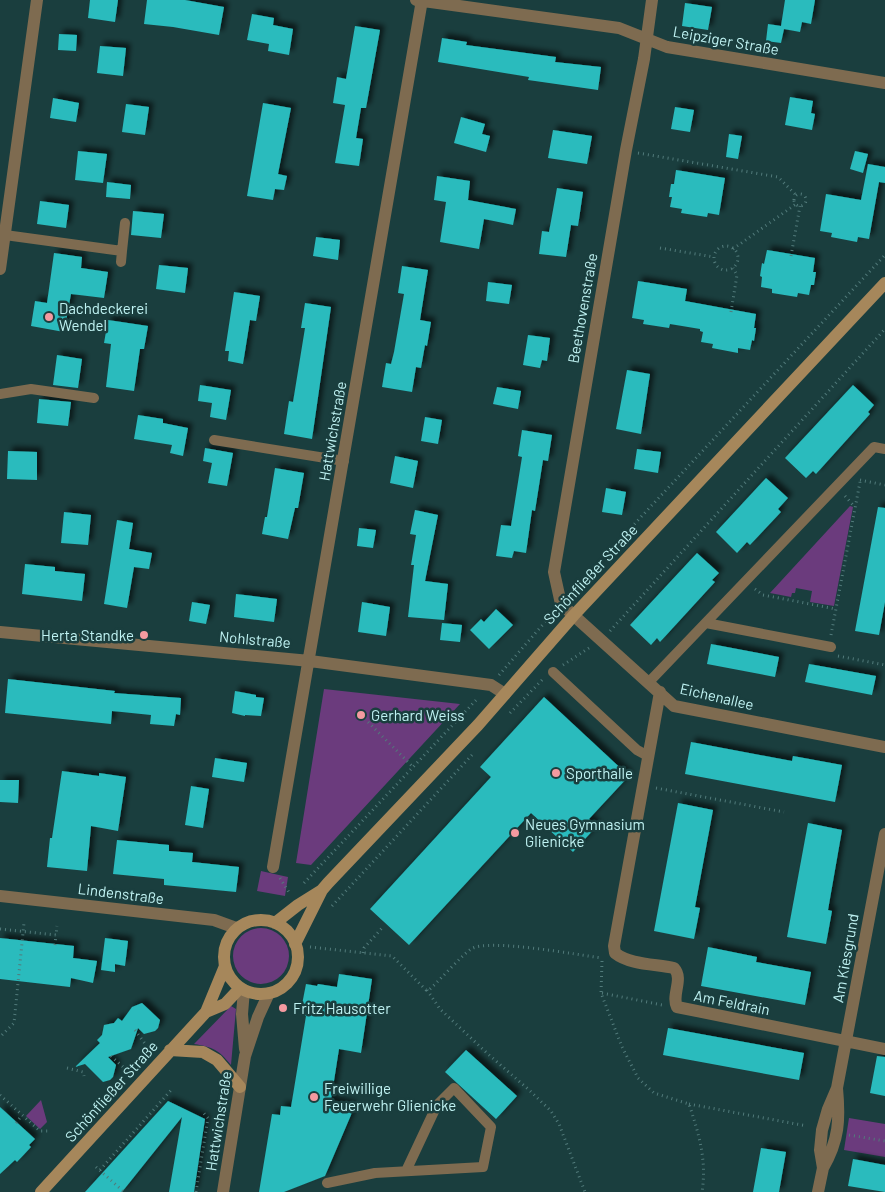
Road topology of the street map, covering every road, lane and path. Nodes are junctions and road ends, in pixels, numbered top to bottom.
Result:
1 (37, 0) edge
2 (420, 0) edge
3 (652, 0) edge
4 (646, 39) junction
5 (885, 83) edge
6 (646, 154) dead end
7 (796, 195) junction
8 (796, 204) junction
9 (800, 206) junction
10 (125, 223) dead end
11 (5, 235) junction
12 (660, 248) dead end
13 (733, 249) junction
14 (885, 255) edge
15 (791, 256) dead end
16 (714, 257) junction
17 (733, 268) junction
18 (0, 269) edge
19 (885, 283) edge
20 (731, 312) dead end
21 (885, 329) edge
22 (0, 394) edge
23 (94, 398) dead end
24 (214, 440) dead end
25 (885, 449) edge
26 (344, 461) junction
27 (850, 472) junction
28 (860, 481) junction
29 (885, 485) edge
30 (745, 581) junction
31 (560, 604) junction
32 (836, 609) junction
33 (574, 615) junction
34 (706, 623) junction
35 (0, 632) edge
36 (602, 639) junction
37 (830, 647) junction
38 (310, 661) junction
39 (885, 665) edge
40 (553, 672) junction
41 (649, 682) junction
42 (491, 685) junction
43 (660, 692) junction
44 (504, 694) junction
45 (510, 714) dead end
46 (361, 715) dead end
47 (885, 747) edge
48 (474, 754) dead end
49 (648, 756) junction
50 (414, 767) junction
51 (643, 785) junction
52 (784, 812) dead end
53 (885, 834) edge
54 (273, 867) joint
55 (302, 885) dead end
56 (322, 890) junction
57 (297, 891) dead end
58 (0, 896) edge
59 (330, 907) dead end
60 (24, 923) dead end
61 (275, 923) junction
62 (57, 926) dead end
63 (236, 928) junction
64 (382, 928) dead end
65 (0, 929) edge
66 (23, 932) junction
67 (56, 936) junction
68 (295, 944) junction
69 (55, 945) dead end
70 (310, 947) dead end
71 (363, 953) junction
72 (615, 953) junction
73 (602, 958) junction
74 (225, 966) junction
75 (242, 989) junction
76 (426, 990) junction
77 (601, 993) junction
78 (269, 994) junction
79 (675, 1003) junction
80 (206, 1012) junction
81 (135, 1030) dead end
82 (2, 1035) dead end
83 (847, 1042) junction
84 (885, 1049) edge
85 (170, 1050) junction
86 (111, 1056) dead end
87 (245, 1056) junction
88 (161, 1060) junction
89 (67, 1068) dead end
90 (84, 1076) dead end
91 (140, 1083) junction
92 (240, 1087) junction
93 (173, 1088) dead end
94 (0, 1095) edge
95 (689, 1104) junction
96 (202, 1111) dead end
97 (22, 1115) junction
98 (16, 1122) dead end
99 (136, 1122) dead end
100 (140, 1126) junction
101 (807, 1126) dead end
102 (51, 1132) dead end
103 (844, 1134) dead end
104 (885, 1141) edge
105 (96, 1166) dead end
106 (100, 1170) junction
107 (406, 1171) junction
108 (327, 1183) dead end
109 (41, 1192) edge
110 (124, 1192) edge
111 (196, 1192) edge
112 (223, 1192) edge
113 (585, 1192) edge
114 (702, 1192) edge
115 (818, 1192) edge

1 - 11 street
2 - 4 street, Leipziger Straße
2 - 26 street, Hattwichstraße
3 - 4 street, Beethovenstraße
4 - 5 street, Leipziger Straße
4 - 31 street, Beethovenstraße
6 - 7 path
7 - 8 path
7 - 9 path
8 - 9 path
8 - 13 path
9 - 15 path
10 - 11 lane
11 - 18 street
12 - 16 path
13 - 16 path
13 - 17 path
14 - 31 path
16 - 17 path
17 - 20 path
19 - 33 main road, Schönfließer Straße
21 - 36 path
22 - 23 lane
24 - 26 lane
25 - 27 lane
26 - 38 street, Hattwichstraße
27 - 28 path
27 - 30 lane
28 - 29 path
28 - 32 path
30 - 32 path
30 - 34 lane
31 - 33 street
31 - 42 path
32 - 37 path
33 - 36 street, Eichenallee
33 - 44 main road, Schönfließer Straße
34 - 37 lane
34 - 41 lane
35 - 38 street, Nohlstraße
36 - 40 path
36 - 41 street, Eichenallee
37 - 39 path
38 - 42 street, Nohlstraße
38 - 54 street, Hattwichstraße
40 - 45 path
40 - 49 lane
41 - 43 street, Eichenallee
42 - 44 street, Nohlstraße
42 - 50 path
43 - 47 street, Eichenallee
43 - 49 street
44 - 56 main road, Schönfließer Straße
46 - 50 path
48 - 59 path
49 - 51 street
50 - 55 path
51 - 52 path
51 - 72 street
53 - 83 street, Am Kiesgrund
54 - 57 path
56 - 61 main road, Schönfließer Straße
56 - 68 main road, Schönfließer Straße
58 - 63 street, Lindenstraße
60 - 66 path
61 - 63 main road
61 - 68 main road
62 - 67 path
63 - 74 main road
64 - 71 path
65 - 66 path
66 - 67 path
66 - 82 path
67 - 69 path
68 - 78 main road
70 - 71 path
71 - 76 path
72 - 73 path
72 - 79 street, Am Feldrain
73 - 76 path
73 - 77 path
74 - 75 main road
74 - 80 main road, Schönfließer Straße
75 - 78 main road
75 - 80 main road, Schönfließer Straße
75 - 87 street, Hattwichstraße
76 - 113 path
77 - 79 path
77 - 95 path
78 - 87 street, Hattwichstraße
79 - 83 street, Am Feldrain
80 - 85 main road, Schönfließer Straße
81 - 88 path
83 - 84 street, Am Feldrain
83 - 115 street, Am Kiesgrund
85 - 88 main road, Schönfließer Straße
85 - 92 main road
86 - 91 path
87 - 92 street, Hattwichstraße
88 - 91 main road, Schönfließer Straße
89 - 90 path
91 - 109 main road, Schönfließer Straße
92 - 112 street, Hattwichstraße
93 - 100 path
94 - 97 path
95 - 101 path
95 - 114 path
96 - 111 path
97 - 98 path
97 - 102 path
99 - 100 path
100 - 106 path
103 - 104 path
105 - 106 path
106 - 110 path
107 - 107 lane
107 - 108 lane

